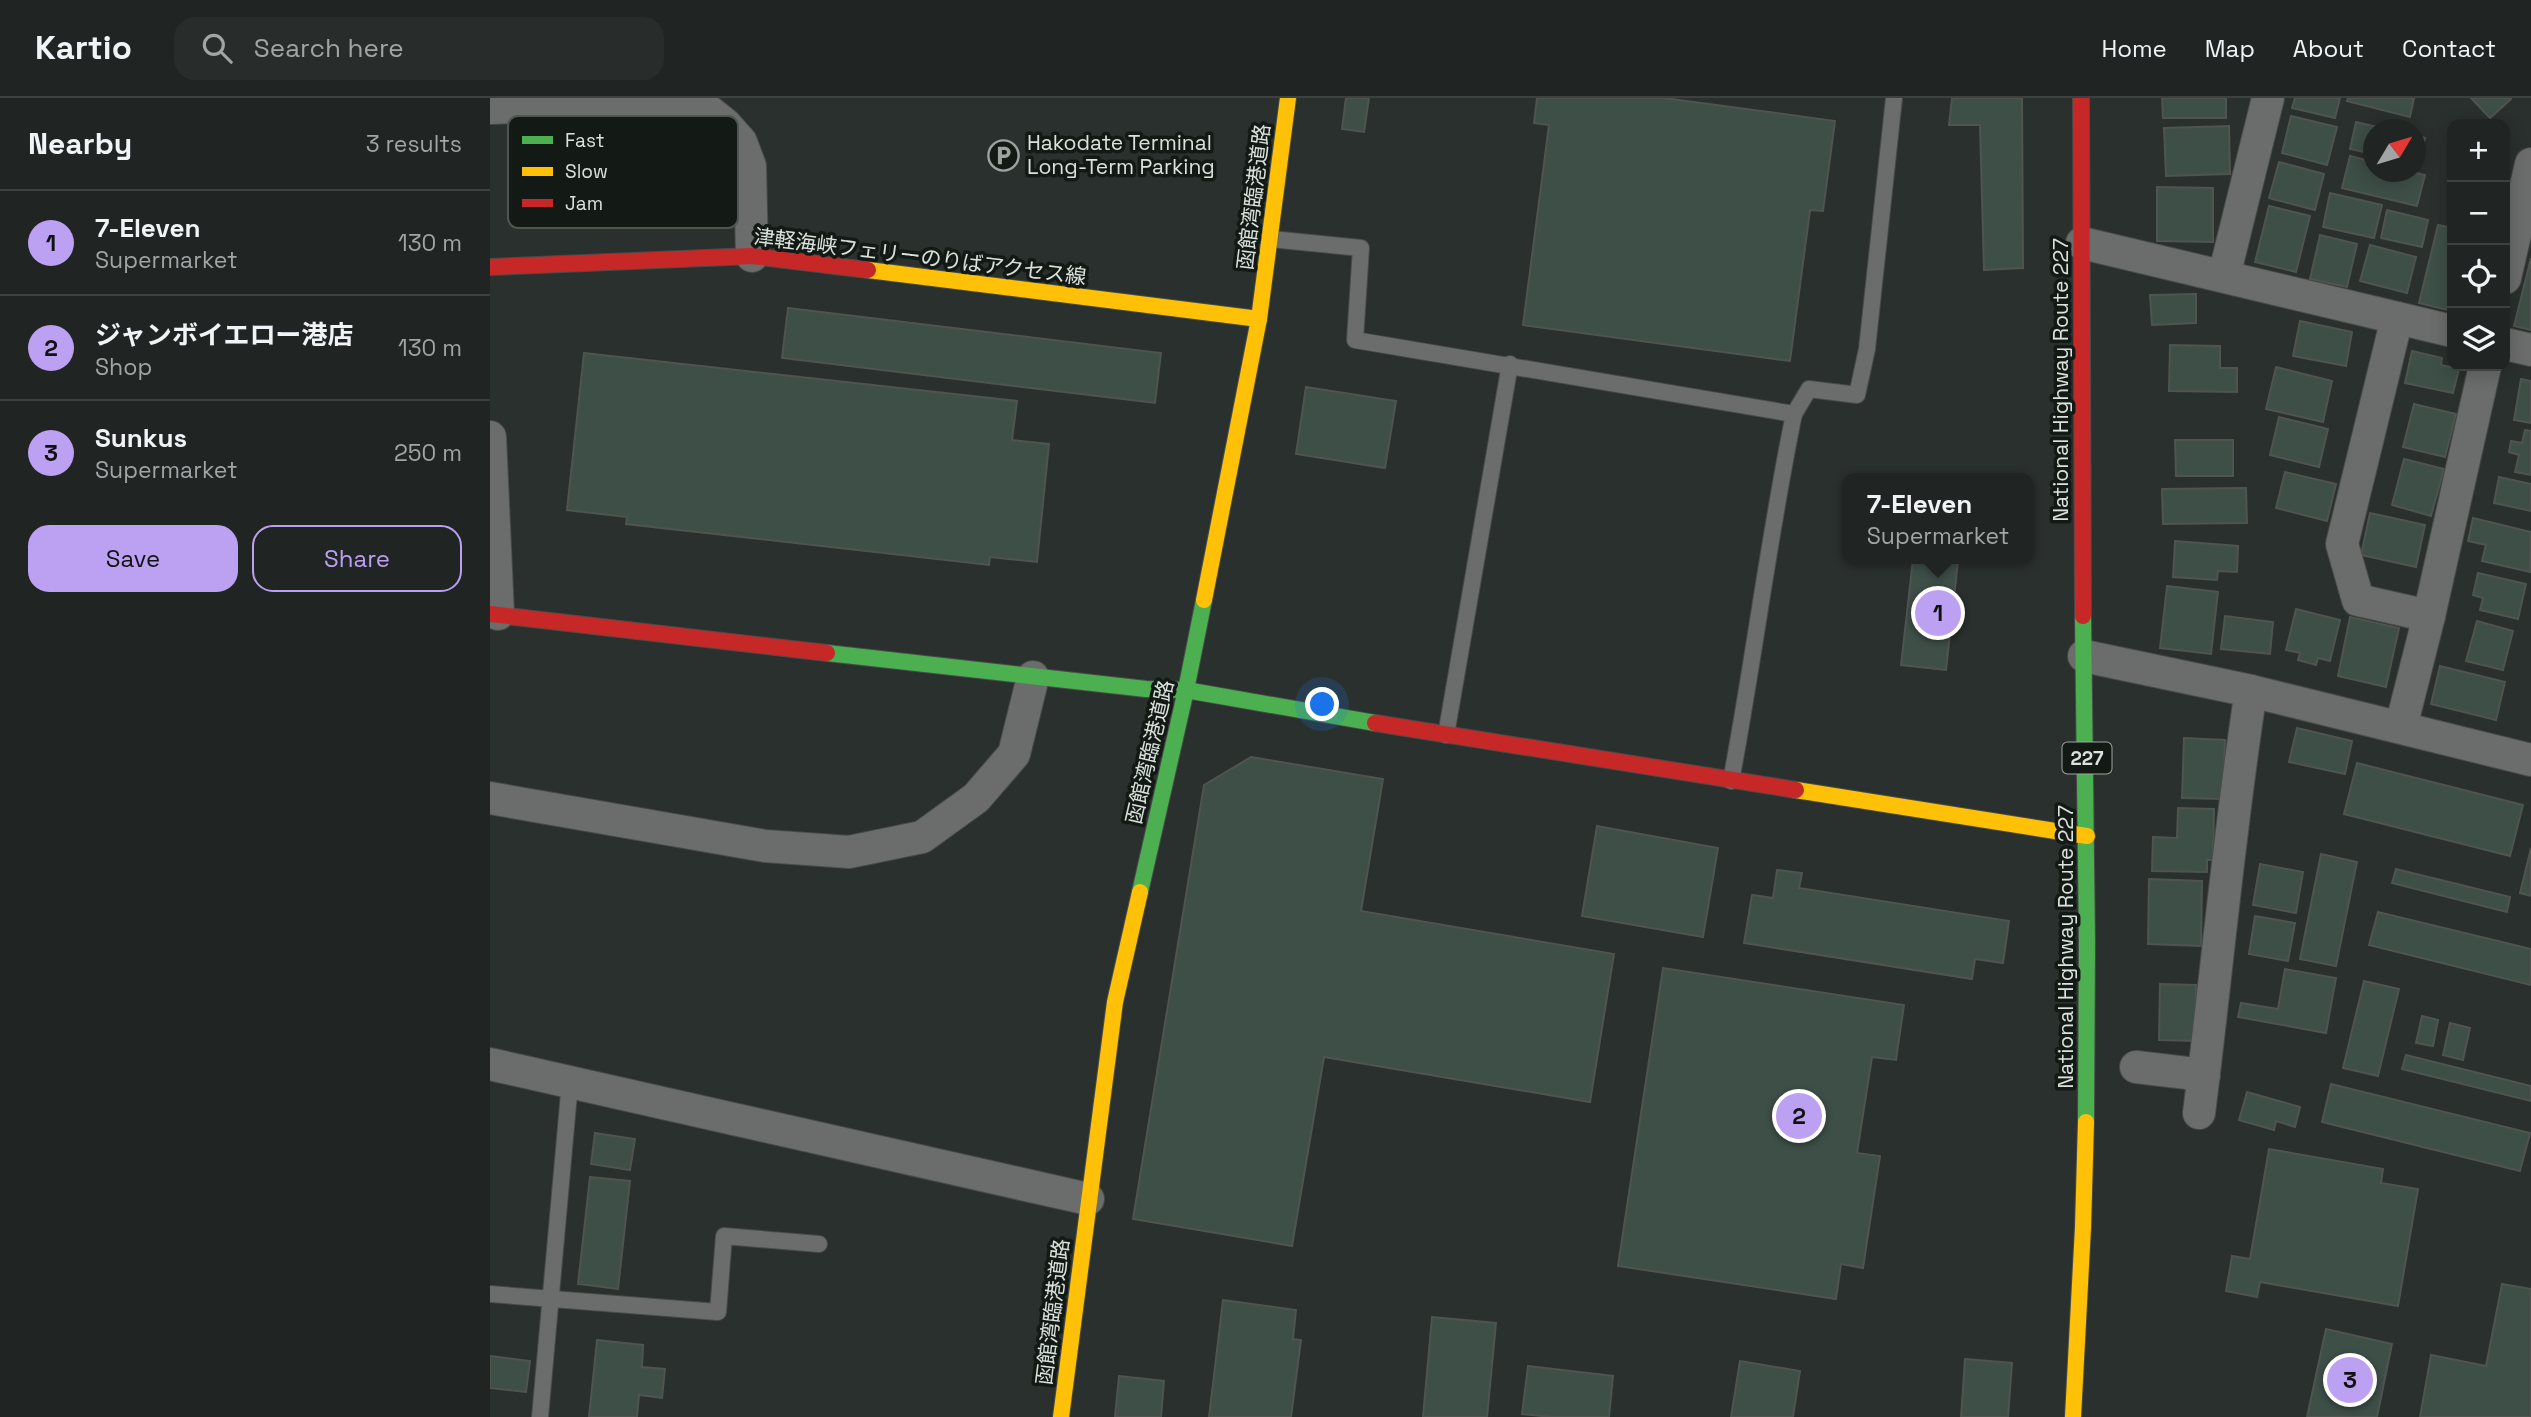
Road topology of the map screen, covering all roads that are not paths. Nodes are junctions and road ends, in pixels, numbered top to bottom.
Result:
1 (1288, 98) edge
2 (1894, 98) edge
3 (2081, 98) edge
4 (2267, 98) edge
5 (490, 108) edge
6 (715, 116) edge
7 (738, 139) edge
8 (2531, 164) edge
9 (1271, 239) junction
10 (2082, 243) junction
11 (752, 256) junction
12 (2510, 256) edge
13 (490, 267) edge
14 (2224, 276) junction
15 (2397, 318) junction
16 (1259, 319) junction
17 (2447, 330) edge
18 (2510, 345) edge
19 (2531, 350) edge
20 (1510, 364) junction
21 (2484, 371) edge
22 (1794, 414) junction
23 (490, 437) edge
24 (494, 614) edge
25 (2429, 617) junction
26 (2084, 656) junction
27 (1033, 677) junction
28 (1186, 690) junction
29 (2251, 691) junction
30 (2401, 727) junction
31 (1446, 735) junction
32 (2531, 760) edge
33 (1731, 780) junction
34 (490, 798) edge
35 (2087, 836) junction
36 (490, 1064) edge
37 (2136, 1067) dead end
38 (2204, 1075) junction
39 (570, 1082) junction
40 (2199, 1113) dead end
41 (1088, 1199) junction
42 (819, 1244) dead end
43 (490, 1294) edge
44 (551, 1299) junction
45 (540, 1417) edge
46 (1061, 1417) edge
47 (2073, 1417) edge

1 - 9 main road, 函館湾臨港道路
2 - 22 lane
3 - 10 main road, National Highway Route 227 / 227
4 - 14 street
5 - 6 street
7 - 11 street
8 - 12 street
9 - 16 main road, 函館湾臨港道路
9 - 20 lane
10 - 14 street
10 - 26 main road, National Highway Route 227 / 227
11 - 13 main road, 津軽海峡フェリーのりばアクセス線
11 - 16 main road, 津軽海峡フェリーのりばアクセス線
14 - 15 street
15 - 17 street
15 - 25 street
16 - 28 main road, 函館湾臨港道路
18 - 19 street
20 - 22 lane
20 - 31 lane
21 - 25 street
22 - 33 lane
23 - 24 street
24 - 27 main road
25 - 30 street
26 - 29 street
26 - 35 main road, National Highway Route 227 / 227
27 - 28 main road
27 - 34 street
28 - 31 main road
28 - 41 main road, 函館湾臨港道路
29 - 30 street
29 - 38 street
30 - 32 street
31 - 33 main road
33 - 35 main road
35 - 47 main road, National Highway Route 227 / 227
36 - 39 street
37 - 38 street
38 - 40 street
39 - 41 street
39 - 44 lane
41 - 46 main road, 函館湾臨港道路
42 - 44 lane
43 - 44 lane
44 - 45 lane

